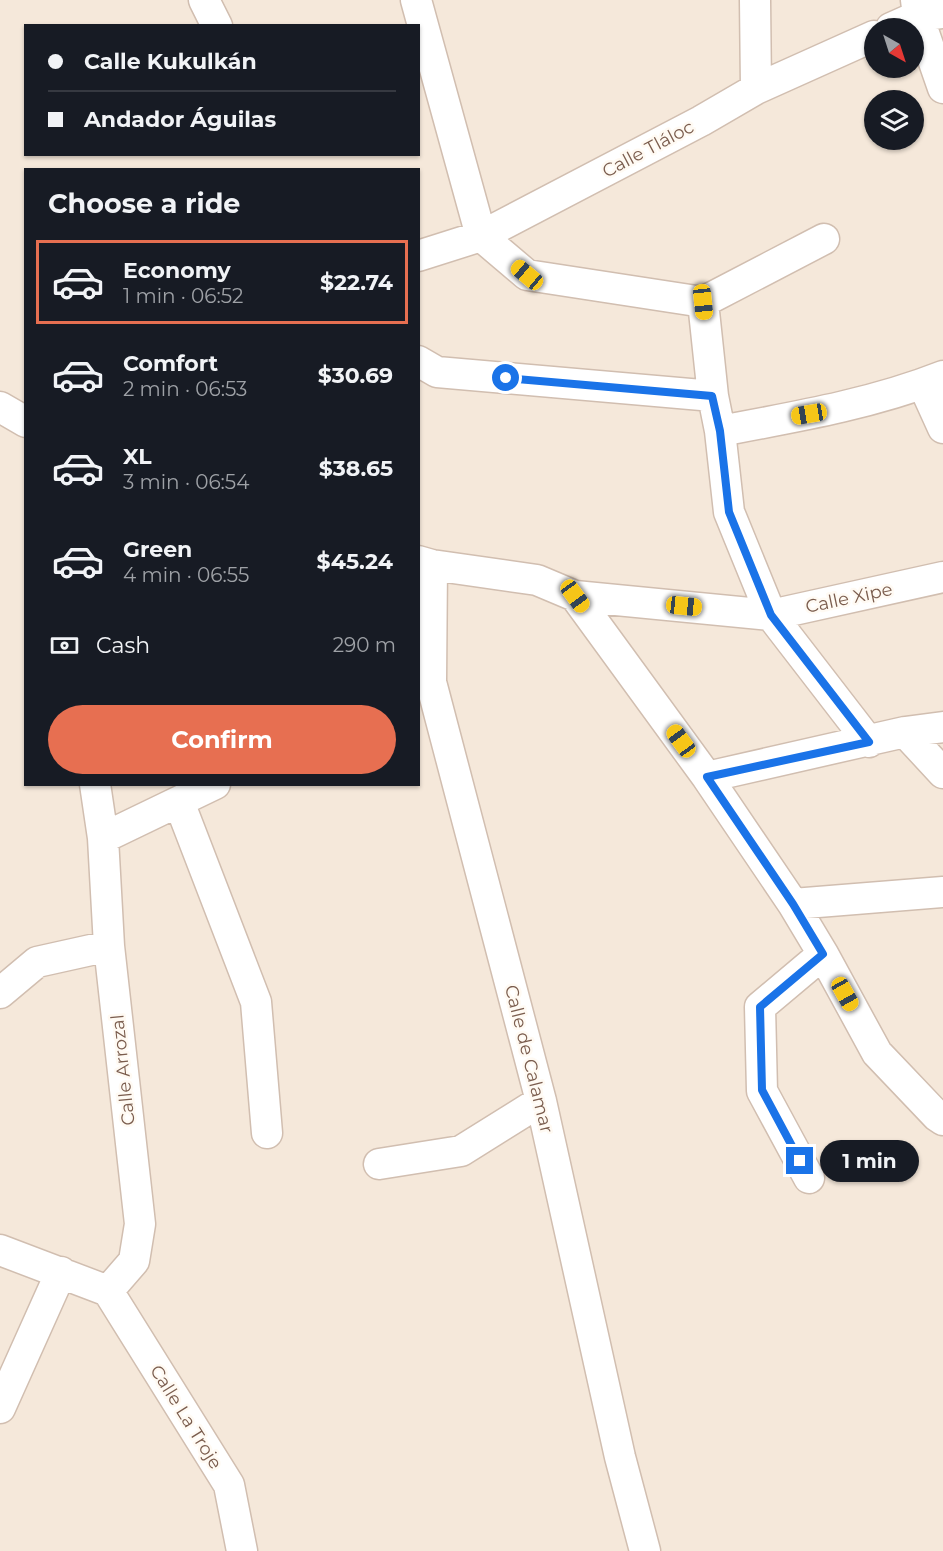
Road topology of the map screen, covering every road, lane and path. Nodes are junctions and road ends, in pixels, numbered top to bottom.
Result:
1 (204, 0) edge
2 (416, 0) edge
3 (755, 0) edge
4 (926, 10) edge
5 (910, 18) edge
6 (216, 24) edge
7 (864, 40) edge
8 (943, 88) edge
9 (756, 89) junction
10 (481, 236) junction
11 (824, 239) dead end
12 (420, 255) edge
13 (703, 302) junction
14 (420, 362) edge
15 (933, 380) edge
16 (712, 396) junction
17 (0, 407) edge
18 (24, 421) edge
19 (943, 428) edge
20 (720, 431) junction
21 (425, 563) edge
22 (943, 577) edge
23 (575, 596) junction
24 (771, 615) junction
25 (425, 685) edge
26 (943, 727) edge
27 (906, 732) junction
28 (869, 742) junction
29 (943, 773) edge
30 (707, 777) junction
31 (95, 786) edge
32 (211, 786) edge
33 (179, 802) junction
34 (103, 838) junction
35 (943, 892) edge
36 (793, 904) junction
37 (109, 946) junction
38 (823, 954) junction
39 (1, 994) edge
40 (541, 1101) junction
41 (943, 1120) edge
42 (267, 1133) dead end
43 (379, 1164) dead end
44 (809, 1178) dead end
45 (0, 1250) edge
46 (61, 1272) junction
47 (108, 1291) junction
48 (0, 1408) edge
49 (242, 1551) edge
50 (645, 1551) edge

1 - 6 street
2 - 10 street
3 - 9 street
4 - 5 street
4 - 8 street
7 - 9 street, Calle Tláloc
9 - 10 street, Calle Tláloc
10 - 12 street, Calle Tláloc
10 - 13 street
11 - 13 street
13 - 16 street
14 - 16 street
15 - 19 street
15 - 20 street
16 - 20 street
17 - 18 street
20 - 24 street
21 - 23 street
21 - 25 street, Calle de Calamar
22 - 24 street, Calle Xipe
23 - 24 street, Calle Xipe
23 - 30 street
24 - 28 street
25 - 40 street, Calle de Calamar
26 - 27 street
27 - 28 street
27 - 29 street
28 - 30 street
30 - 36 street
31 - 34 street, Calle Arrozal
32 - 33 street
33 - 34 street
33 - 42 street
34 - 37 street, Calle Arrozal
35 - 36 street
36 - 38 street
37 - 39 street
37 - 47 street, Calle Arrozal
38 - 41 street
38 - 44 street
40 - 43 street
40 - 50 street, Calle de Calamar
45 - 46 street
46 - 47 street
46 - 48 street
47 - 49 street, Calle La Troje

